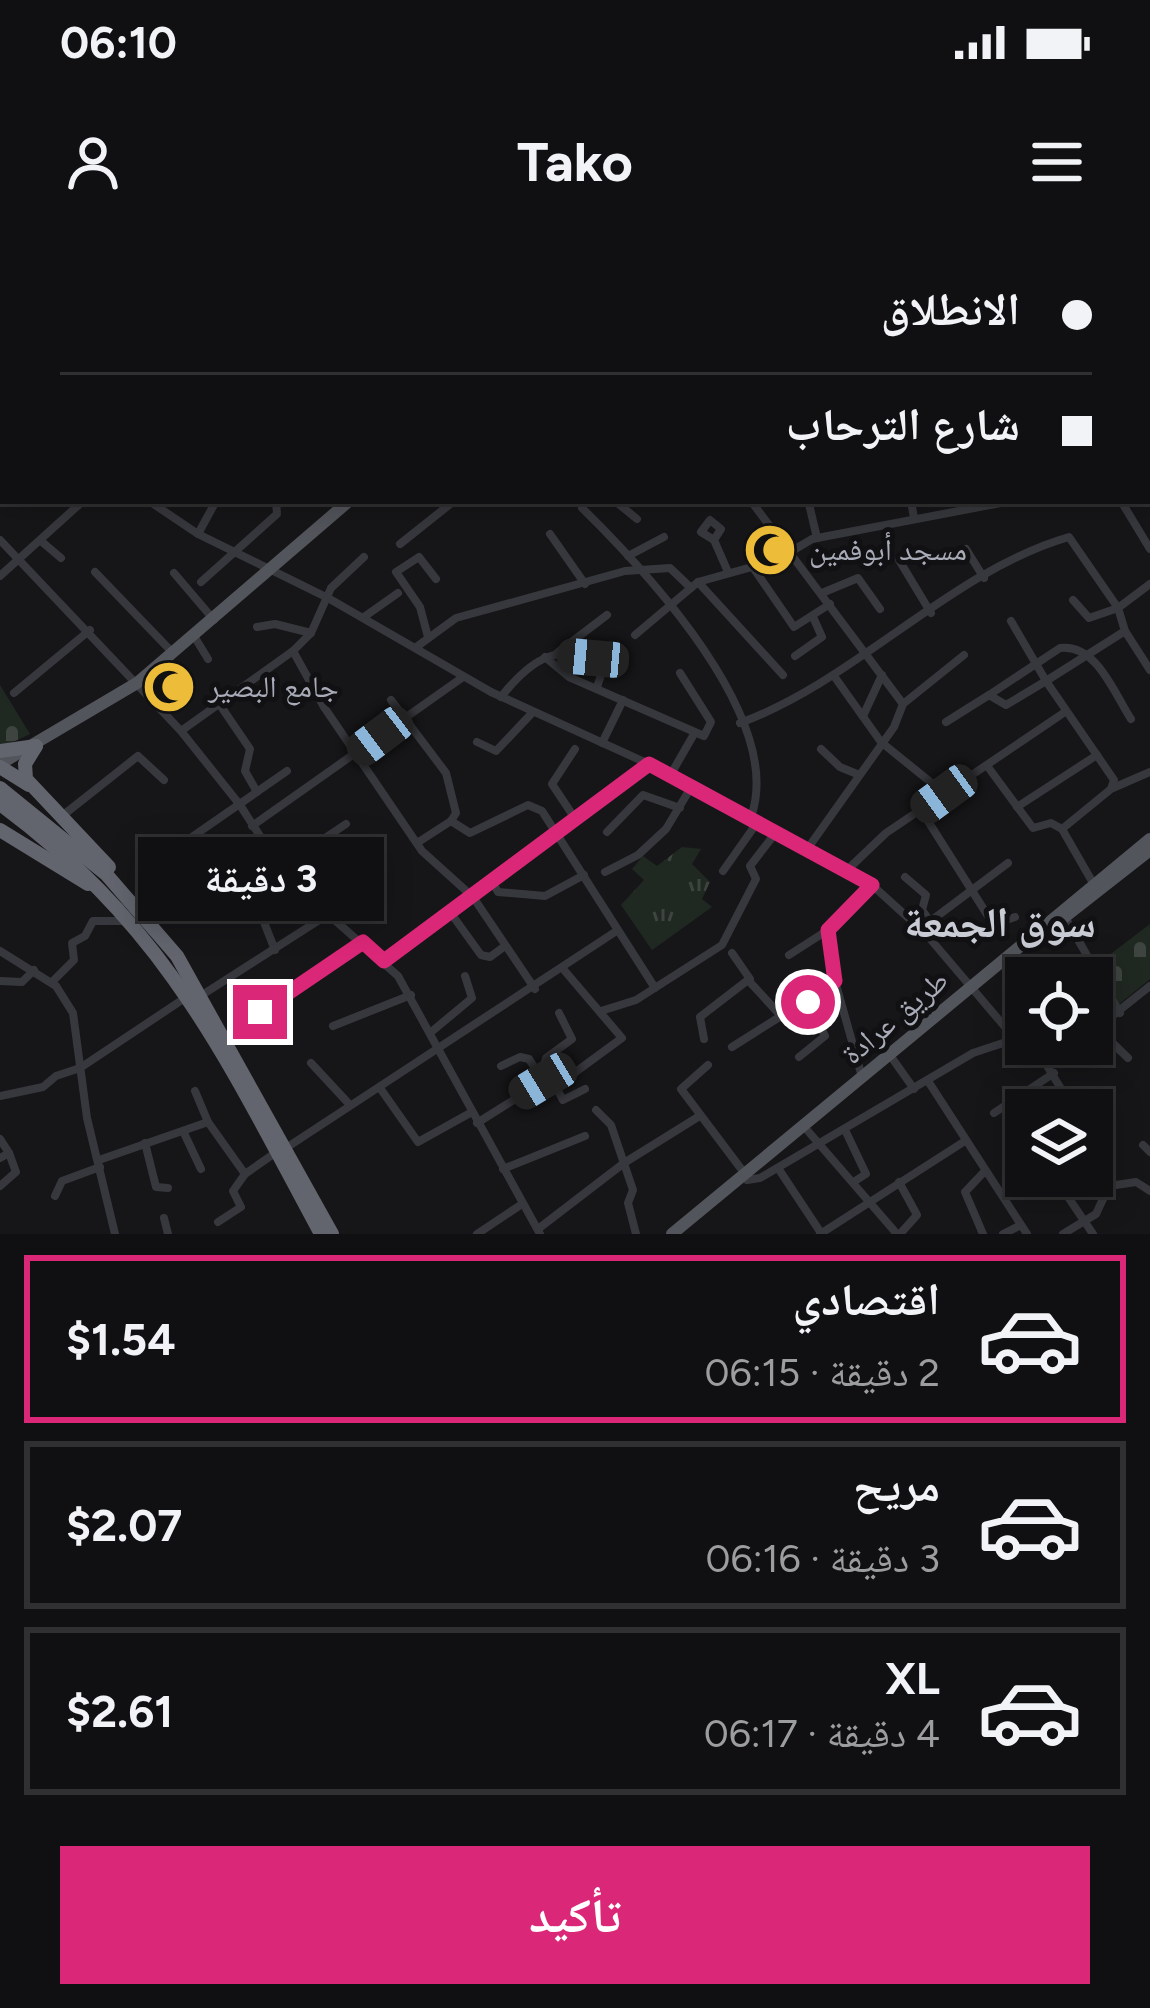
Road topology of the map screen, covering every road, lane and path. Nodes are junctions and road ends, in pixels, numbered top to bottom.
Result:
1 (80, 504) edge
2 (153, 504) edge
3 (214, 504) edge
4 (276, 504) edge
5 (347, 504) edge
6 (450, 504) edge
7 (619, 504) edge
8 (754, 504) edge
9 (809, 504) edge
10 (911, 504) edge
11 (1123, 504) edge
12 (967, 506) edge
13 (582, 508) dead end
14 (914, 518) junction
15 (637, 519) dead end
16 (198, 534) junction
17 (550, 534) dead end
18 (664, 537) dead end
19 (817, 538) junction
20 (0, 540) edge
21 (714, 540) dead end
22 (40, 541) junction
23 (400, 544) dead end
24 (1149, 546) edge
25 (966, 549) dead end
26 (793, 551) junction
27 (232, 553) junction
28 (628, 556) junction
29 (364, 557) dead end
30 (61, 558) dead end
31 (20, 560) junction
32 (899, 560) dead end
33 (752, 566) junction
34 (641, 571) junction
35 (95, 572) dead end
36 (174, 572) dead end
37 (271, 572) junction
38 (728, 572) junction
39 (0, 576) edge
40 (984, 578) junction
41 (436, 579) dead end
42 (201, 582) dead end
43 (585, 584) junction
44 (1150, 584) edge
45 (694, 585) junction
46 (398, 593) dead end
47 (822, 593) junction
48 (328, 598) junction
49 (1073, 600) dead end
50 (830, 604) junction
51 (672, 605) junction
52 (1118, 608) junction
53 (880, 609) dead end
54 (931, 613) junction
55 (607, 615) dead end
56 (813, 616) junction
57 (364, 617) junction
58 (214, 620) junction
59 (1011, 621) dead end
60 (257, 627) dead end
61 (90, 630) junction
62 (1125, 632) junction
63 (311, 633) junction
64 (635, 635) dead end
65 (580, 636) junction
66 (194, 637) junction
67 (428, 637) junction
68 (415, 648) junction
69 (293, 651) junction
70 (173, 653) junction
71 (868, 654) junction
72 (964, 655) dead end
73 (550, 656) junction
74 (795, 656) dead end
75 (1090, 656) junction
76 (593, 658) junction
77 (208, 659) dead end
78 (1035, 663) junction
79 (1150, 670) edge
80 (680, 673) dead end
81 (883, 674) junction
82 (783, 675) dead end
83 (834, 676) junction
84 (464, 677) junction
85 (1046, 681) junction
86 (137, 682) junction
87 (597, 687) junction
88 (14, 693) dead end
89 (989, 695) junction
90 (501, 697) junction
91 (391, 700) dead end
92 (623, 700) junction
93 (219, 704) junction
94 (903, 704) junction
95 (533, 712) junction
96 (1064, 712) junction
97 (863, 716) junction
98 (405, 718) junction
99 (1131, 719) dead end
100 (946, 722) dead end
101 (740, 724) junction
102 (181, 731) junction
103 (694, 734) junction
104 (477, 742) dead end
105 (881, 742) junction
106 (602, 743) junction
107 (36, 746) junction
108 (575, 749) dead end
109 (821, 749) dead end
110 (356, 754) junction
111 (1097, 754) junction
112 (3, 762) edge
113 (649, 764) junction
114 (988, 767) junction
115 (287, 771) dead end
116 (1150, 772) edge
117 (670, 774) junction
118 (857, 774) junction
119 (164, 780) dead end
120 (693, 784) junction
121 (33, 788) junction
122 (1112, 789) junction
123 (257, 792) junction
124 (944, 794) junction
125 (1, 795) edge
126 (240, 805) junction
127 (1017, 807) junction
128 (680, 808) junction
129 (921, 810) junction
130 (61, 817) junction
131 (755, 819) junction
132 (577, 820) junction
133 (451, 821) junction
134 (346, 824) dead end
135 (252, 826) junction
136 (1062, 829) junction
137 (0, 830) edge
138 (777, 831) junction
139 (607, 832) dead end
140 (554, 836) junction
141 (1150, 839) edge
142 (419, 842) junction
143 (363, 848) dead end
144 (808, 848) junction
145 (1150, 850) edge
146 (166, 855) dead end
147 (1008, 863) dead end
148 (605, 872) dead end
149 (723, 872) dead end
150 (845, 872) junction
151 (584, 874) junction
152 (905, 877) dead end
153 (286, 878) junction
154 (491, 880) junction
155 (1093, 883) junction
156 (872, 885) junction
157 (971, 889) junction
158 (473, 897) junction
159 (182, 900) dead end
160 (450, 912) junction
161 (131, 914) junction
162 (331, 916) junction
163 (1016, 917) dead end
164 (1065, 917) junction
165 (930, 921) junction
166 (920, 929) junction
167 (828, 930) junction
168 (615, 932) junction
169 (363, 942) junction
170 (505, 946) junction
171 (275, 950) junction
172 (0, 951) edge
173 (731, 952) dead end
174 (789, 955) dead end
175 (384, 961) junction
176 (34, 970) junction
177 (564, 970) junction
178 (465, 976) dead end
179 (750, 979) junction
180 (0, 981) edge
181 (835, 981) junction
182 (52, 982) junction
183 (1150, 986) edge
184 (972, 987) junction
185 (655, 988) junction
186 (535, 989) junction
187 (411, 994) junction
188 (196, 995) junction
189 (808, 1002) junction
190 (602, 1011) junction
191 (1120, 1012) junction
192 (559, 1013) dead end
193 (781, 1016) junction
194 (1113, 1017) edge
195 (333, 1026) dead end
196 (1005, 1027) joint
197 (430, 1034) junction
198 (225, 1036) junction
199 (704, 1040) dead end
200 (1005, 1042) edge
201 (1113, 1045) edge
202 (989, 1046) junction
203 (732, 1047) dead end
204 (439, 1051) junction
205 (799, 1058) dead end
206 (892, 1058) junction
207 (1128, 1058) dead end
208 (311, 1063) dead end
209 (708, 1065) dead end
210 (1048, 1065) edge
211 (501, 1066) dead end
212 (80, 1068) junction
213 (1054, 1072) junction
214 (862, 1077) junction
215 (928, 1081) junction
216 (549, 1082) junction
217 (380, 1088) junction
218 (585, 1089) dead end
219 (914, 1089) junction
220 (1063, 1089) edge
221 (195, 1091) dead end
222 (0, 1096) edge
223 (350, 1105) junction
224 (596, 1110) dead end
225 (472, 1112) junction
226 (994, 1113) dead end
227 (698, 1117) junction
228 (208, 1122) junction
229 (477, 1123) junction
230 (807, 1130) junction
231 (183, 1131) junction
232 (845, 1132) junction
233 (585, 1136) dead end
234 (0, 1138) edge
235 (966, 1141) junction
236 (145, 1143) junction
237 (823, 1144) junction
238 (281, 1150) junction
239 (5, 1155) edge
240 (624, 1163) junction
241 (99, 1164) junction
242 (778, 1168) junction
243 (201, 1169) dead end
244 (503, 1169) junction
245 (983, 1172) junction
246 (245, 1174) junction
247 (746, 1177) junction
248 (855, 1181) junction
249 (899, 1182) junction
250 (1113, 1185) edge
251 (0, 1186) edge
252 (168, 1188) dead end
253 (1150, 1191) edge
254 (56, 1196) dead end
255 (1068, 1197) edge
256 (1105, 1197) edge
257 (871, 1201) junction
258 (522, 1204) junction
259 (164, 1218) dead end
260 (218, 1222) dead end
261 (1086, 1223) junction
262 (1024, 1229) edge
263 (539, 1232) edge
264 (115, 1234) edge
265 (168, 1234) edge
266 (321, 1234) edge
267 (332, 1234) edge
268 (477, 1234) edge
269 (636, 1234) edge
270 (672, 1234) edge
271 (682, 1234) edge
272 (821, 1234) edge
273 (898, 1234) edge
274 (983, 1234) edge
275 (1003, 1234) edge
276 (1064, 1234) edge
277 (1093, 1234) edge

1 - 22 street
2 - 16 street
3 - 16 street
4 - 27 street
5 - 37 main road
6 - 23 street
7 - 15 street
8 - 26 street
9 - 19 street
10 - 14 street
11 - 24 street
12 - 14 street
13 - 28 street
14 - 19 street
16 - 27 street
17 - 43 street
18 - 28 street
19 - 26 street
20 - 31 street
21 - 38 street
22 - 30 street
22 - 31 street
25 - 40 street
26 - 33 street
26 - 47 street
27 - 37 street
27 - 42 street
28 - 34 street
29 - 48 street
31 - 39 street
31 - 61 street
32 - 54 street
33 - 38 street
33 - 56 street
34 - 43 street
34 - 45 street
34 - 51 street
35 - 70 street
36 - 58 street
37 - 48 street
37 - 58 main road
38 - 45 street
40 - 52 street
40 - 54 street
41 - 67 street
43 - 67 street
44 - 52 street
45 - 51 street
45 - 82 street
46 - 57 street
47 - 50 street
47 - 53 street
48 - 57 street
48 - 63 street
49 - 52 street
50 - 56 street
50 - 71 street
51 - 64 street
51 - 101 street
52 - 62 street
54 - 71 street
55 - 65 street
56 - 74 street
57 - 68 street
58 - 66 main road
59 - 78 street
60 - 63 street
61 - 86 street
61 - 88 street
62 - 75 street
62 - 79 street
63 - 69 street
65 - 73 street
65 - 76 street
66 - 70 main road
66 - 77 street
67 - 68 street
68 - 84 street
69 - 93 street
69 - 110 street
70 - 86 main road
71 - 81 street
71 - 83 street
72 - 94 street
73 - 76 street
73 - 87 street
73 - 90 street
75 - 78 street
75 - 85 street
75 - 99 street
76 - 87 street
78 - 85 street
78 - 89 street
80 - 103 street
81 - 94 street
81 - 97 street
83 - 97 street
83 - 101 street
84 - 90 street
84 - 98 street
85 - 89 street
85 - 96 street
86 - 102 street
86 - 107 main road
87 - 92 street
89 - 100 street
90 - 95 street
91 - 98 street
92 - 103 street
92 - 106 street
93 - 102 street
93 - 123 street
94 - 105 street
95 - 104 street
95 - 106 street
96 - 111 street
96 - 114 street
97 - 105 street
98 - 110 street
98 - 133 street
101 - 131 street
102 - 126 street
103 - 117 street
105 - 118 street
105 - 124 street
106 - 113 street
107 - 112 highway
107 - 121 highway
108 - 132 street
109 - 118 street
110 - 135 street
110 - 142 street
111 - 122 street
111 - 127 street
112 - 121 highway
113 - 117 street
113 - 132 street
114 - 124 street
114 - 127 street
115 - 123 street
116 - 122 street
117 - 120 street
118 - 144 street
119 - 130 street
120 - 128 street
120 - 131 street
121 - 130 highway
122 - 136 street
123 - 126 street
124 - 129 street
125 - 161 highway
126 - 135 street
126 - 146 street
127 - 136 street
128 - 139 street
128 - 148 street
129 - 150 street
129 - 157 street
130 - 161 highway
131 - 138 street
131 - 149 street
132 - 140 street
133 - 140 street
133 - 142 street
134 - 153 street
135 - 153 street
136 - 155 street
137 - 161 highway
138 - 144 street
138 - 185 street
140 - 151 street
140 - 154 street
141 - 155 main road, طريق عرادة
142 - 158 street
143 - 162 street
144 - 150 street
145 - 164 main road, طريق عرادة
147 - 157 street
150 - 156 street
151 - 154 street
151 - 168 street
152 - 165 street
153 - 162 street
154 - 158 street
155 - 184 main road, طريق عرادة
156 - 166 street
156 - 167 street
157 - 163 street
157 - 165 street
158 - 160 street
158 - 170 street
159 - 171 street
160 - 170 street
160 - 175 street
161 - 182 street
161 - 188 highway
162 - 169 street
162 - 171 street
164 - 184 main road, طريق عرادة
164 - 191 street
165 - 166 street
166 - 184 street
167 - 174 street
167 - 181 street
168 - 177 street
168 - 185 street
169 - 175 street
169 - 198 street
170 - 186 street
171 - 188 street
172 - 176 street
173 - 179 street
175 - 187 street
176 - 180 street
176 - 182 street
177 - 186 street
177 - 190 street
178 - 197 street
179 - 193 street
179 - 199 street
181 - 189 street
181 - 214 street
182 - 212 street
183 - 191 street
184 - 196 street
184 - 206 main road, طريق عرادة
184 - 214 main road, طريق عرادة
185 - 190 street
186 - 204 street
187 - 195 street
187 - 197 street
188 - 198 highway
188 - 212 street
188 - 238 highway
189 - 193 street
189 - 205 street
190 - 216 street
191 - 194 street
192 - 216 street
193 - 203 street
196 - 202 street
197 - 204 street
198 - 238 highway
200 - 202 street
201 - 207 street
202 - 215 street
204 - 217 street
204 - 225 street
206 - 219 street
206 - 230 main road, طريق عرادة
208 - 223 street
209 - 227 street
210 - 213 street
211 - 216 street
212 - 222 street
212 - 241 street
213 - 220 street
213 - 226 street
214 - 247 main road, طريق عرادة
215 - 219 street
215 - 235 street
216 - 218 street
216 - 229 street
217 - 223 street
217 - 225 street
219 - 232 street
221 - 228 street
223 - 238 street
224 - 240 street
225 - 229 street
227 - 240 street
227 - 247 street
228 - 231 street
228 - 246 street
229 - 244 street
230 - 237 street
230 - 247 main road, طريق عرادة
231 - 236 street
231 - 243 street
232 - 237 street
232 - 248 street
233 - 244 street
234 - 239 street
235 - 245 street
235 - 249 street
236 - 241 street
236 - 252 street
237 - 242 street
237 - 248 street
238 - 246 street
238 - 266 highway
238 - 267 highway
239 - 251 street
240 - 263 street
240 - 269 street
241 - 254 street
241 - 264 street
242 - 247 street
242 - 272 street
244 - 258 street
245 - 262 street
245 - 274 street
246 - 260 street
247 - 270 main road, طريق عرادة
247 - 271 main road, طريق عرادة
248 - 257 street
249 - 257 street
249 - 273 street
250 - 253 street
255 - 261 street
256 - 261 street
257 - 272 street
257 - 273 street
258 - 263 street
258 - 268 street
259 - 265 street
261 - 276 street
261 - 277 street
262 - 275 street

